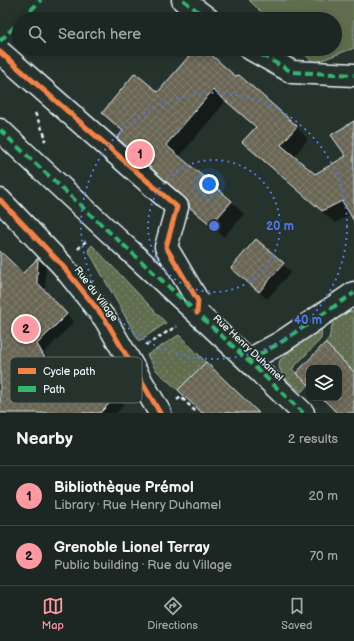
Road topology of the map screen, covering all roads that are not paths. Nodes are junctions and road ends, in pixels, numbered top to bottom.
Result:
1 (182, 0) edge
2 (198, 12) edge
3 (0, 52) edge
4 (263, 56) edge
5 (354, 75) edge
6 (0, 130) edge
7 (0, 200) edge
8 (354, 293) edge
9 (198, 307) junction
10 (127, 357) edge
11 (249, 360) junction
12 (142, 382) edge
13 (160, 413) edge
14 (303, 413) edge

1 - 2 street
3 - 9 street, bridge
4 - 5 street
6 - 9 street, Rue Henry Duhamel
7 - 10 street, Rue du Village
8 - 11 street
9 - 11 street, Rue Henry Duhamel
11 - 14 street, Rue Henry Duhamel
12 - 13 street, Rue du Village

